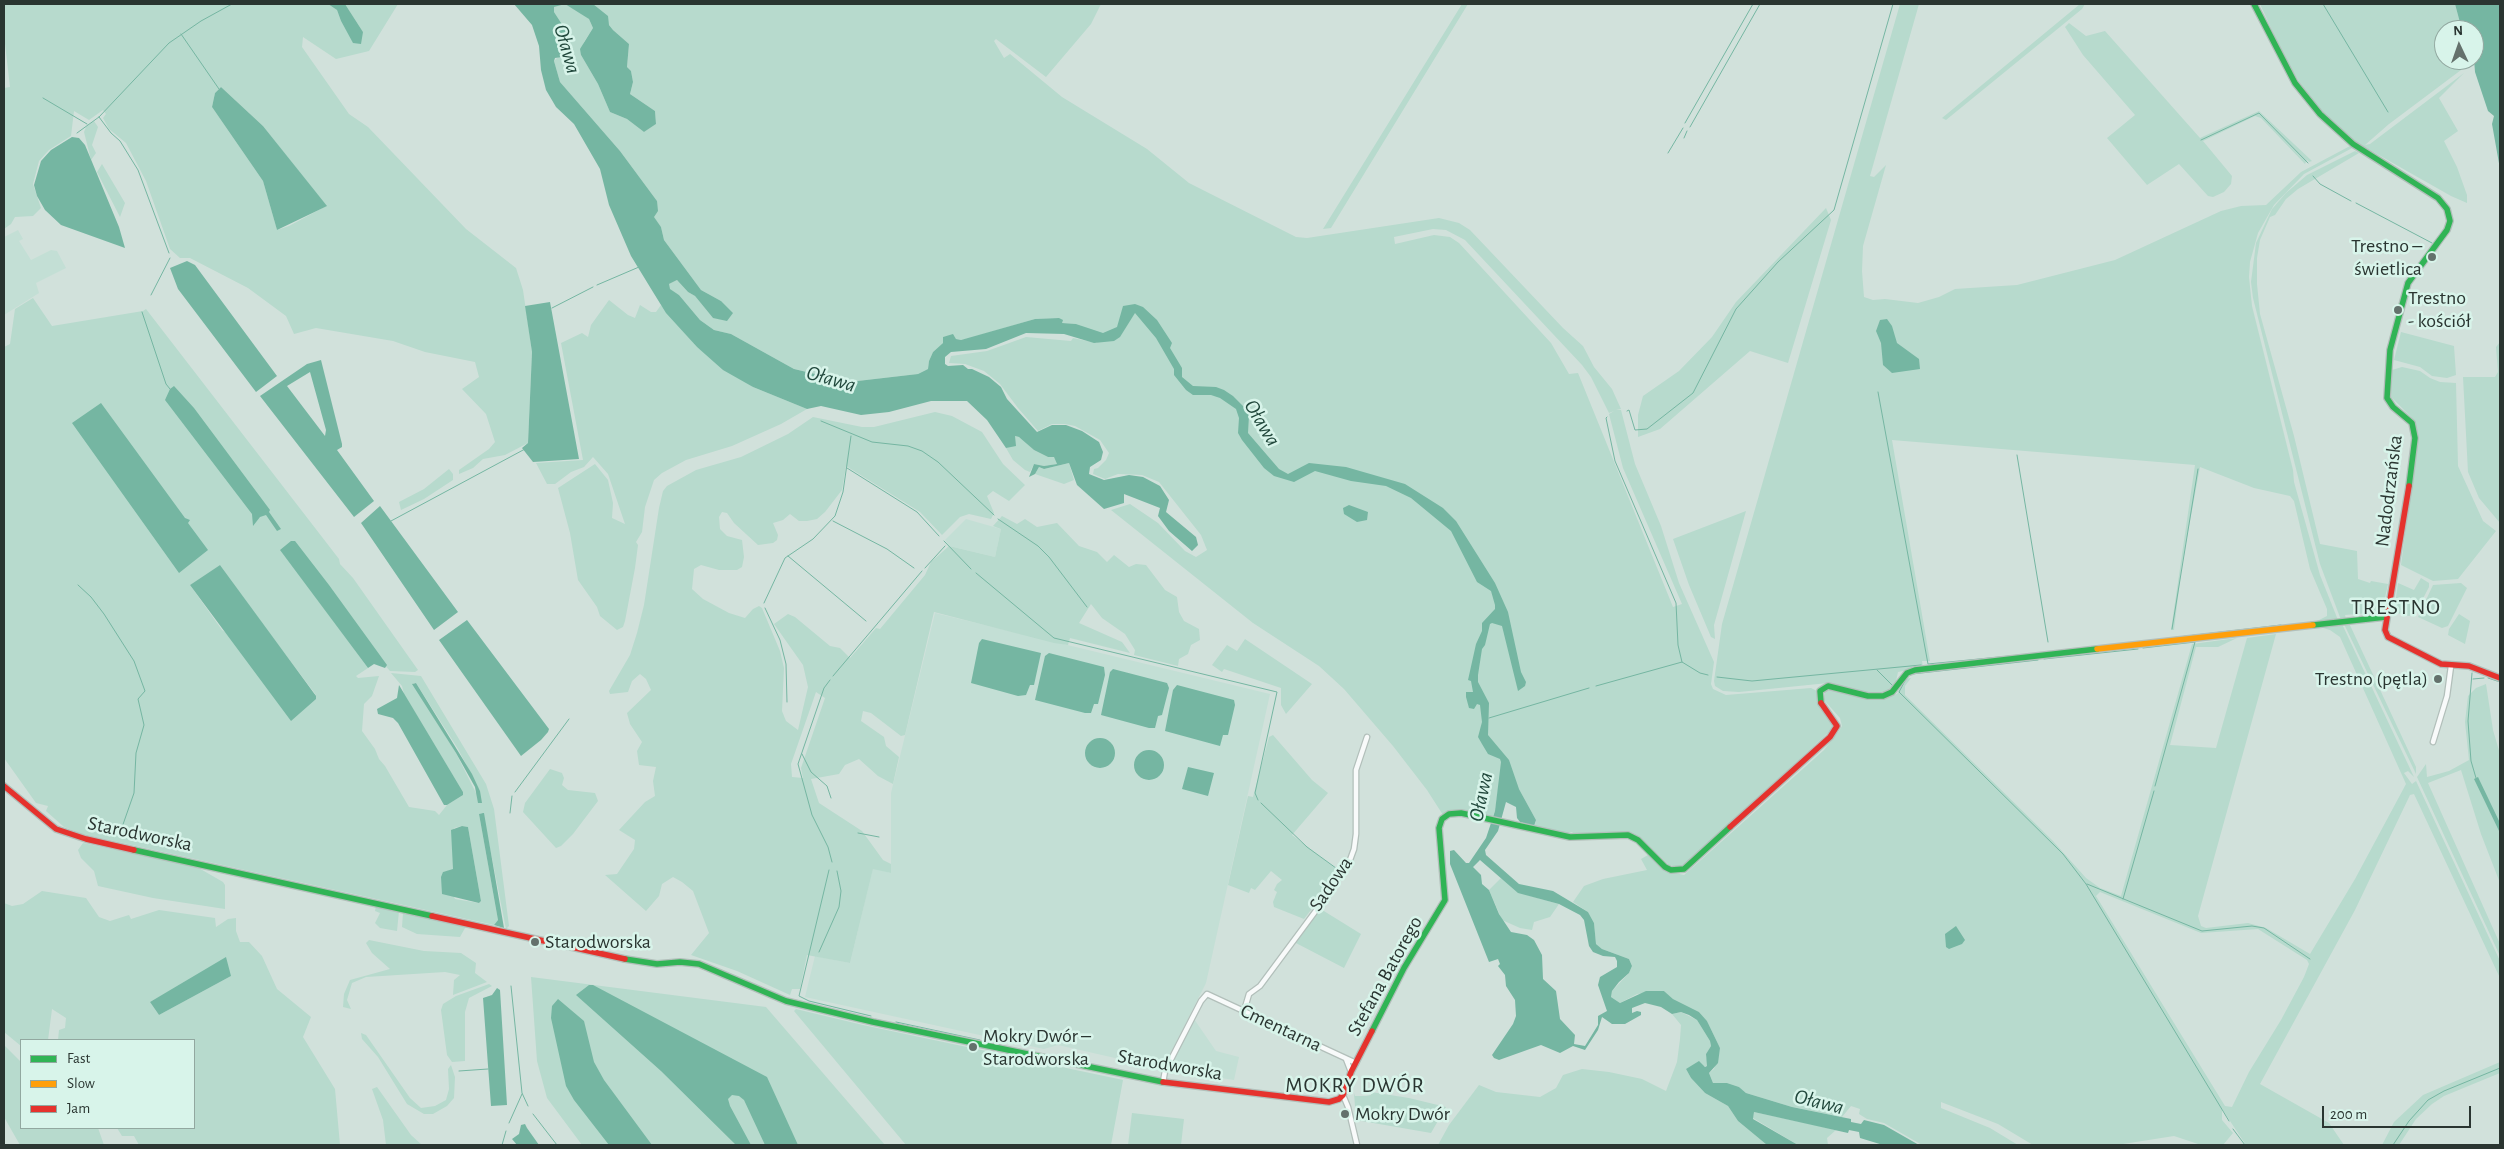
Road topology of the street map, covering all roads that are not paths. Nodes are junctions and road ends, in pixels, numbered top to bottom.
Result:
1 (2254, 4) edge
2 (2386, 617) junction
3 (2451, 666) junction
4 (2500, 678) edge
5 (1367, 737) dead end
6 (2433, 742) dead end
7 (4, 786) edge
8 (1244, 1011) junction
9 (1346, 1059) junction
10 (1356, 1063) junction
11 (1351, 1072) junction
12 (1163, 1082) junction
13 (1343, 1095) junction
14 (1357, 1145) edge

1 - 2 street, Nadodrzańska
2 - 3 street, Nadodrzańska
2 - 10 street, Stefana Batorego
3 - 4 street
3 - 6 street
5 - 8 street, Sadowa
7 - 12 street, Starodworska
8 - 9 street, Cmentarna
8 - 12 street, Cmentarna
9 - 10 street, Cmentarna
9 - 11 street
10 - 11 street, Stefana Batorego
11 - 13 street, Stefana Batorego
12 - 13 street, Starodworska
13 - 14 street

